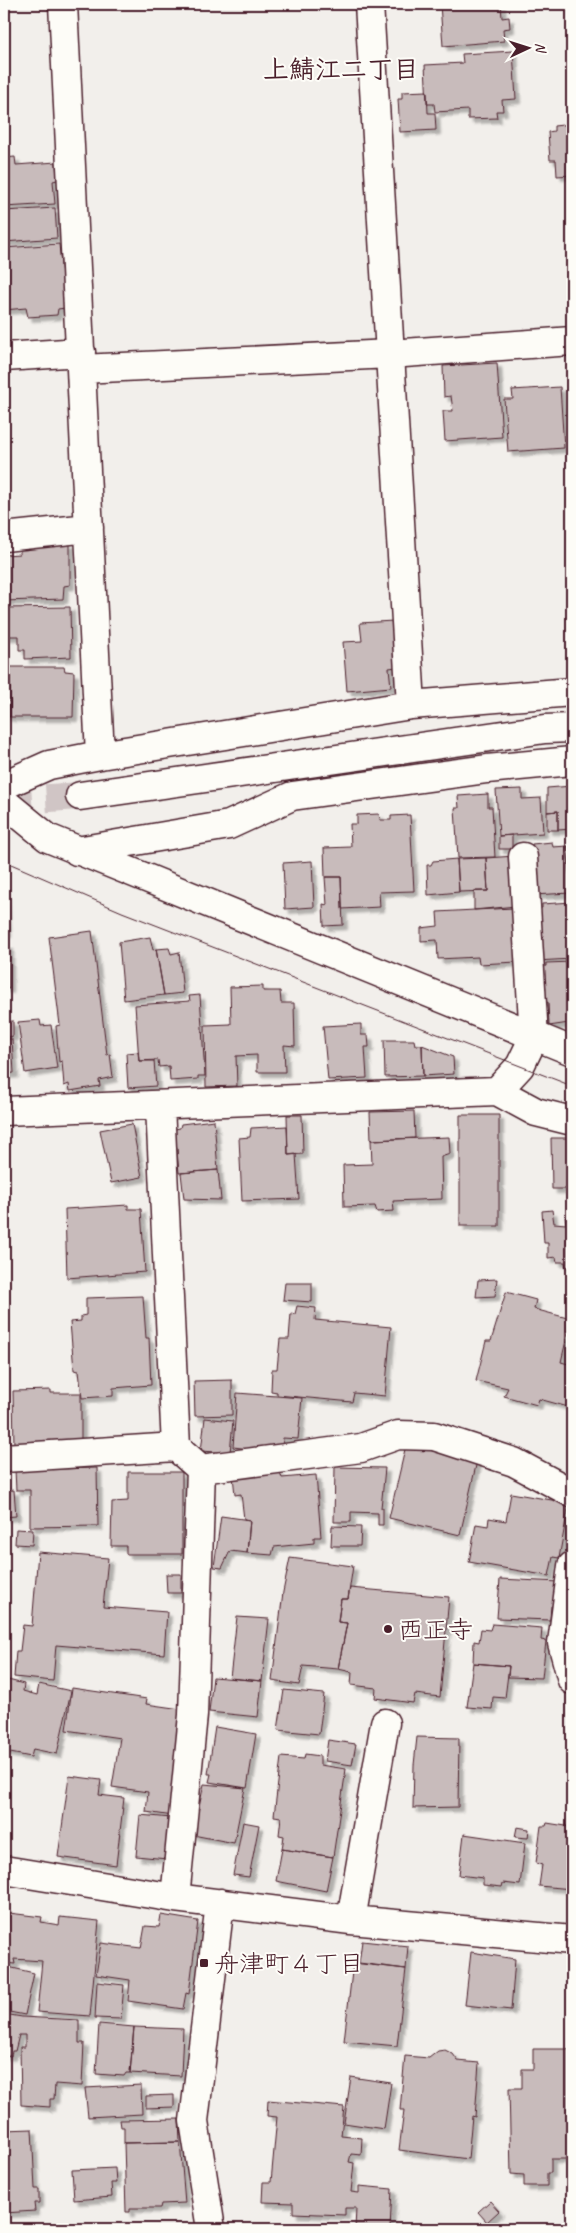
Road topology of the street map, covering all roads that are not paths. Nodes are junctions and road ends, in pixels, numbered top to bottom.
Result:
1 (63, 4) edge
2 (370, 4) edge
3 (572, 341) edge
4 (390, 354) junction
5 (4, 357) edge
6 (81, 360) junction
7 (89, 528) junction
8 (4, 537) edge
9 (572, 692) edge
10 (411, 705) junction
11 (572, 728) edge
12 (100, 755) junction
13 (572, 761) edge
14 (4, 785) edge
15 (80, 796) tunnel mouth
16 (4, 802) edge
17 (77, 851) junction
18 (523, 857) dead end
19 (534, 1036) junction
20 (572, 1051) edge
21 (497, 1091) junction
22 (160, 1106) junction
23 (4, 1111) edge
24 (572, 1121) edge
25 (176, 1447) junction
26 (4, 1458) edge
27 (200, 1469) junction
28 (572, 1493) edge
29 (572, 1566) edge
30 (572, 1680) edge
31 (385, 1723) dead end
32 (4, 1870) edge
33 (175, 1898) junction
34 (220, 1903) junction
35 (351, 1920) junction
36 (572, 1940) edge
37 (211, 2229) edge

1 - 6 street
2 - 4 street
3 - 4 street
4 - 6 street
4 - 10 street
5 - 6 street
6 - 7 street
7 - 8 street
7 - 12 street
9 - 10 street
10 - 12 street
11 - 15 street
12 - 14 street
13 - 17 street
16 - 17 street
17 - 19 street
18 - 19 street
19 - 20 street
19 - 21 street
21 - 22 street
21 - 24 street
22 - 23 street
22 - 25 street
25 - 26 street
25 - 27 street
27 - 28 street
27 - 33 street
29 - 30 street
31 - 35 street
32 - 33 street
33 - 34 street
34 - 35 street
34 - 37 street
35 - 36 street

